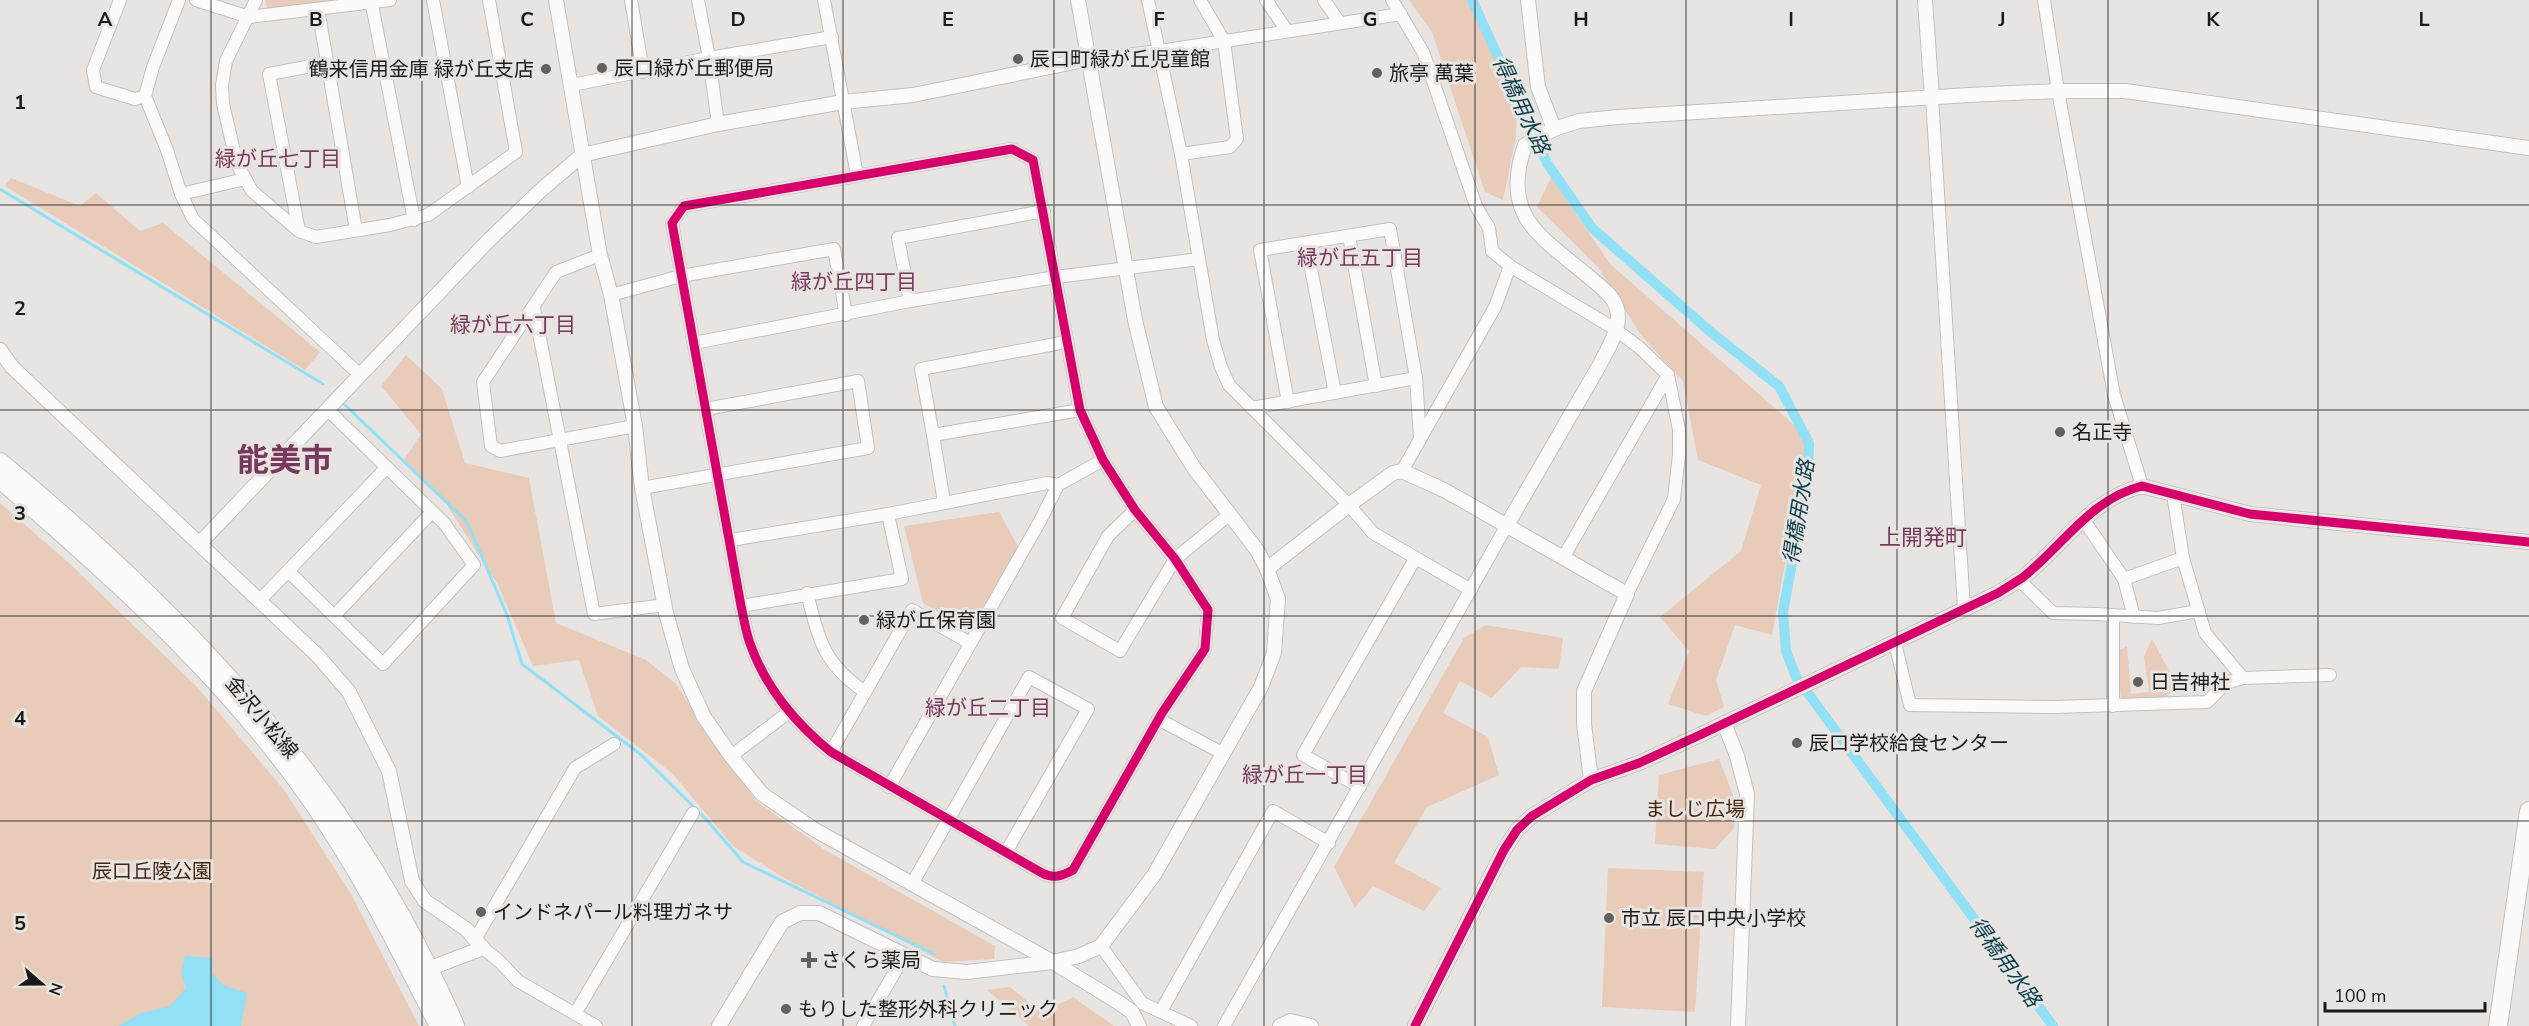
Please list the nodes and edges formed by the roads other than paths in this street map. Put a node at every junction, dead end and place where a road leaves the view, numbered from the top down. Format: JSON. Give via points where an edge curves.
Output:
{"nodes":[{"id":1,"x":120,"y":0,"type":"edge"},
{"id":2,"x":179,"y":0,"type":"edge"},
{"id":3,"x":196,"y":0,"type":"edge"},
{"id":4,"x":256,"y":0,"type":"edge"},
{"id":5,"x":390,"y":0,"type":"edge"},
{"id":6,"x":433,"y":0,"type":"edge"},
{"id":7,"x":489,"y":0,"type":"edge"},
{"id":8,"x":556,"y":0,"type":"edge"},
{"id":9,"x":631,"y":0,"type":"edge"},
{"id":10,"x":698,"y":0,"type":"edge"},
{"id":11,"x":824,"y":0,"type":"edge"},
{"id":12,"x":1078,"y":0,"type":"edge"},
{"id":13,"x":1148,"y":0,"type":"edge"},
{"id":14,"x":1200,"y":0,"type":"edge"},
{"id":15,"x":1266,"y":0,"type":"edge"},
{"id":16,"x":1324,"y":0,"type":"edge"},
{"id":17,"x":1392,"y":0,"type":"edge"},
{"id":18,"x":1528,"y":0,"type":"edge"},
{"id":19,"x":1926,"y":0,"type":"edge"},
{"id":20,"x":2044,"y":0,"type":"edge"},
{"id":21,"x":371,"y":2,"type":"edge"},
{"id":22,"x":318,"y":9,"type":"junction"},
{"id":23,"x":1401,"y":14,"type":"junction"},
{"id":24,"x":249,"y":17,"type":"junction"},
{"id":25,"x":1340,"y":23,"type":"junction"},
{"id":26,"x":1287,"y":31,"type":"junction"},
{"id":27,"x":832,"y":37,"type":"junction"},
{"id":28,"x":1224,"y":41,"type":"junction"},
{"id":29,"x":1160,"y":51,"type":"junction"},
{"id":30,"x":709,"y":58,"type":"junction"},
{"id":31,"x":1089,"y":59,"type":"junction"},
{"id":32,"x":327,"y":63,"type":"junction"},
{"id":33,"x":643,"y":72,"type":"junction"},
{"id":34,"x":572,"y":85,"type":"junction"},
{"id":35,"x":2058,"y":91,"type":"junction"},
{"id":36,"x":146,"y":96,"type":"junction"},
{"id":37,"x":1932,"y":98,"type":"junction"},
{"id":38,"x":843,"y":102,"type":"junction"},
{"id":39,"x":718,"y":124,"type":"junction"},
{"id":40,"x":1548,"y":132,"type":"junction"},
{"id":41,"x":2529,"y":148,"type":"edge"},
{"id":42,"x":1181,"y":154,"type":"junction"},
{"id":43,"x":582,"y":155,"type":"junction"},
{"id":44,"x":857,"y":175,"type":"junction"},
{"id":45,"x":245,"y":179,"type":"junction"},
{"id":46,"x":468,"y":187,"type":"junction"},
{"id":47,"x":181,"y":194,"type":"junction"},
{"id":48,"x":1044,"y":211,"type":"junction"},
{"id":49,"x":414,"y":220,"type":"junction"},
{"id":50,"x":299,"y":231,"type":"junction"},
{"id":51,"x":356,"y":231,"type":"junction"},
{"id":52,"x":1349,"y":236,"type":"junction"},
{"id":53,"x":1306,"y":243,"type":"junction"},
{"id":54,"x":600,"y":255,"type":"junction"},
{"id":55,"x":1199,"y":259,"type":"junction"},
{"id":56,"x":1510,"y":266,"type":"junction"},
{"id":57,"x":1126,"y":270,"type":"junction"},
{"id":58,"x":681,"y":276,"type":"junction"},
{"id":59,"x":1056,"y":277,"type":"junction"},
{"id":60,"x":611,"y":295,"type":"junction"},
{"id":61,"x":910,"y":301,"type":"junction"},
{"id":62,"x":534,"y":308,"type":"junction"},
{"id":63,"x":846,"y":315,"type":"junction"},
{"id":64,"x":1615,"y":329,"type":"junction"},
{"id":65,"x":1066,"y":342,"type":"junction"},
{"id":66,"x":694,"y":343,"type":"junction"},
{"id":67,"x":0,"y":350,"type":"edge"},
{"id":68,"x":359,"y":375,"type":"junction"},
{"id":69,"x":1668,"y":375,"type":"junction"},
{"id":70,"x":1416,"y":378,"type":"junction"},
{"id":71,"x":1376,"y":386,"type":"junction"},
{"id":72,"x":1335,"y":393,"type":"junction"},
{"id":73,"x":1288,"y":402,"type":"junction"},
{"id":74,"x":1252,"y":408,"type":"junction"},
{"id":75,"x":327,"y":409,"type":"junction"},
{"id":76,"x":706,"y":409,"type":"junction"},
{"id":77,"x":1080,"y":410,"type":"junction"},
{"id":78,"x":635,"y":426,"type":"junction"},
{"id":79,"x":933,"y":435,"type":"junction"},
{"id":80,"x":1420,"y":439,"type":"junction"},
{"id":81,"x":561,"y":440,"type":"junction"},
{"id":82,"x":1102,"y":460,"type":"junction"},
{"id":83,"x":0,"y":462,"type":"edge"},
{"id":84,"x":387,"y":467,"type":"junction"},
{"id":85,"x":1402,"y":471,"type":"junction"},
{"id":86,"x":718,"y":475,"type":"junction"},
{"id":87,"x":0,"y":480,"type":"edge"},
{"id":88,"x":1058,"y":485,"type":"junction"},
{"id":89,"x":2142,"y":486,"type":"junction"},
{"id":90,"x":642,"y":488,"type":"junction"},
{"id":91,"x":2173,"y":494,"type":"junction"},
{"id":92,"x":944,"y":502,"type":"junction"},
{"id":93,"x":1349,"y":505,"type":"junction"},
{"id":94,"x":1135,"y":510,"type":"junction"},
{"id":95,"x":432,"y":512,"type":"junction"},
{"id":96,"x":888,"y":514,"type":"junction"},
{"id":97,"x":1230,"y":514,"type":"junction"},
{"id":98,"x":2083,"y":519,"type":"junction"},
{"id":99,"x":1507,"y":525,"type":"junction"},
{"id":100,"x":731,"y":540,"type":"junction"},
{"id":101,"x":2529,"y":542,"type":"edge"},
{"id":102,"x":200,"y":543,"type":"junction"},
{"id":103,"x":1563,"y":558,"type":"junction"},
{"id":104,"x":2183,"y":558,"type":"junction"},
{"id":105,"x":1175,"y":559,"type":"junction"},
{"id":106,"x":1415,"y":559,"type":"junction"},
{"id":107,"x":1267,"y":569,"type":"junction"},
{"id":108,"x":288,"y":571,"type":"junction"},
{"id":109,"x":2124,"y":579,"type":"junction"},
{"id":110,"x":2019,"y":580,"type":"junction"},
{"id":111,"x":1471,"y":591,"type":"junction"},
{"id":112,"x":807,"y":593,"type":"junction"},
{"id":113,"x":1627,"y":594,"type":"junction"},
{"id":114,"x":260,"y":600,"type":"junction"},
{"id":115,"x":665,"y":605,"type":"junction"},
{"id":116,"x":741,"y":606,"type":"junction"},
{"id":117,"x":1964,"y":609,"type":"junction"},
{"id":118,"x":2199,"y":611,"type":"junction"},
{"id":119,"x":2113,"y":615,"type":"junction"},
{"id":120,"x":334,"y":616,"type":"junction"},
{"id":121,"x":2134,"y":617,"type":"junction"},
{"id":122,"x":970,"y":643,"type":"junction"},
{"id":123,"x":1895,"y":643,"type":"junction"},
{"id":124,"x":2330,"y":675,"type":"dead end"},
{"id":125,"x":2243,"y":678,"type":"junction"},
{"id":126,"x":865,"y":692,"type":"junction"},
{"id":127,"x":2113,"y":706,"type":"junction"},
{"id":128,"x":789,"y":712,"type":"junction"},
{"id":129,"x":1158,"y":719,"type":"junction"},
{"id":130,"x":1724,"y":723,"type":"junction"},
{"id":131,"x":614,"y":744,"type":"dead end"},
{"id":132,"x":831,"y":752,"type":"junction"},
{"id":133,"x":1224,"y":754,"type":"junction"},
{"id":134,"x":731,"y":756,"type":"junction"},
{"id":135,"x":1591,"y":780,"type":"junction"},
{"id":136,"x":889,"y":787,"type":"junction"},
{"id":137,"x":1360,"y":787,"type":"junction"},
{"id":138,"x":2529,"y":811,"type":"edge"},
{"id":139,"x":693,"y":813,"type":"dead end"},
{"id":140,"x":948,"y":819,"type":"junction"},
{"id":141,"x":1329,"y":843,"type":"junction"},
{"id":142,"x":1006,"y":852,"type":"junction"},
{"id":143,"x":912,"y":884,"type":"junction"},
{"id":144,"x":479,"y":943,"type":"junction"},
{"id":145,"x":1101,"y":946,"type":"junction"},
{"id":146,"x":905,"y":955,"type":"junction"},
{"id":147,"x":1053,"y":962,"type":"junction"},
{"id":148,"x":421,"y":972,"type":"junction"},
{"id":149,"x":1161,"y":1011,"type":"junction"},
{"id":150,"x":575,"y":1014,"type":"junction"},
{"id":151,"x":439,"y":1026,"type":"edge"},
{"id":152,"x":455,"y":1026,"type":"edge"},
{"id":153,"x":596,"y":1026,"type":"edge"},
{"id":154,"x":719,"y":1026,"type":"edge"},
{"id":155,"x":863,"y":1026,"type":"edge"},
{"id":156,"x":1139,"y":1026,"type":"edge"},
{"id":157,"x":1191,"y":1026,"type":"edge"},
{"id":158,"x":1224,"y":1026,"type":"edge"},
{"id":159,"x":1280,"y":1026,"type":"edge"},
{"id":160,"x":1311,"y":1026,"type":"edge"},
{"id":161,"x":1415,"y":1026,"type":"edge"},
{"id":162,"x":1738,"y":1026,"type":"edge"},
{"id":163,"x":2498,"y":1026,"type":"edge"}],
"edges":[{"from":1,"to":36,"type":"street","via":[[93,70],[96,87],[135,99]]},
{"from":2,"to":36,"type":"street"},
{"from":3,"to":24,"type":"street"},
{"from":4,"to":24,"type":"street"},
{"from":5,"to":21,"type":"street"},
{"from":6,"to":46,"type":"street"},
{"from":7,"to":46,"type":"street","via":[[516,152]]},
{"from":8,"to":34,"type":"street"},
{"from":9,"to":33,"type":"street"},
{"from":10,"to":30,"type":"street"},
{"from":11,"to":27,"type":"street"},
{"from":12,"to":31,"type":"street"},
{"from":13,"to":29,"type":"street"},
{"from":14,"to":28,"type":"street"},
{"from":15,"to":26,"type":"street"},
{"from":16,"to":25,"type":"street"},
{"from":17,"to":23,"type":"street"},
{"from":18,"to":40,"type":"street","via":[[1538,87]]},
{"from":19,"to":37,"type":"street"},
{"from":20,"to":35,"type":"street"},
{"from":21,"to":22,"type":"street"},
{"from":21,"to":49,"type":"street"},
{"from":22,"to":24,"type":"street"},
{"from":22,"to":32,"type":"street"},
{"from":23,"to":25,"type":"street"},
{"from":23,"to":56,"type":"street","via":[[1423,52],[1476,206],[1489,228],[1492,251]]},
{"from":24,"to":45,"type":"street","via":[[226,61],[222,85],[222,104],[237,164]]},
{"from":25,"to":26,"type":"street"},
{"from":26,"to":28,"type":"street"},
{"from":27,"to":30,"type":"street"},
{"from":27,"to":38,"type":"street"},
{"from":28,"to":29,"type":"street"},
{"from":28,"to":42,"type":"street","via":[[1237,139],[1230,147]]},
{"from":29,"to":31,"type":"street"},
{"from":29,"to":42,"type":"street"},
{"from":30,"to":33,"type":"street"},
{"from":30,"to":39,"type":"street"},
{"from":31,"to":38,"type":"street","via":[[913,95]]},
{"from":31,"to":57,"type":"street"},
{"from":32,"to":50,"type":"street","via":[[269,74]]},
{"from":32,"to":51,"type":"street"},
{"from":33,"to":34,"type":"street"},
{"from":34,"to":43,"type":"street"},
{"from":35,"to":37,"type":"street"},
{"from":35,"to":41,"type":"street","via":[[2125,91]]},
{"from":35,"to":89,"type":"street","via":[[2114,395]]},
{"from":36,"to":47,"type":"street"},
{"from":37,"to":40,"type":"street","via":[[1598,118]]},
{"from":37,"to":117,"type":"street"},
{"from":38,"to":39,"type":"street"},
{"from":38,"to":44,"type":"street"},
{"from":39,"to":43,"type":"street"},
{"from":40,"to":64,"type":"street","via":[[1525,145],[1519,163],[1517,184],[1524,216],[1532,229],[1600,286],[1616,306]]},
{"from":42,"to":55,"type":"street"},
{"from":43,"to":54,"type":"street"},
{"from":43,"to":68,"type":"street","via":[[487,242]]},
{"from":44,"to":48,"type":"street","via":[[1012,149],[1033,160]]},
{"from":44,"to":58,"type":"street","via":[[684,206],[672,223]]},
{"from":45,"to":47,"type":"street"},
{"from":45,"to":50,"type":"street","via":[[252,191]]},
{"from":46,"to":49,"type":"street","via":[[428,215]]},
{"from":47,"to":68,"type":"street","via":[[193,219]]},
{"from":48,"to":59,"type":"street"},
{"from":48,"to":61,"type":"street","via":[[898,238]]},
{"from":49,"to":51,"type":"street"},
{"from":50,"to":51,"type":"street","via":[[316,237]]},
{"from":52,"to":53,"type":"street"},
{"from":52,"to":70,"type":"street","via":[[1390,229]]},
{"from":52,"to":71,"type":"street"},
{"from":53,"to":72,"type":"street"},
{"from":53,"to":73,"type":"street","via":[[1260,250]]},
{"from":54,"to":60,"type":"street"},
{"from":54,"to":62,"type":"street","via":[[556,272]]},
{"from":55,"to":57,"type":"street"},
{"from":55,"to":74,"type":"street","via":[[1221,367],[1229,385]]},
{"from":56,"to":64,"type":"street"},
{"from":56,"to":80,"type":"street","via":[[1495,307]]},
{"from":57,"to":59,"type":"street"},
{"from":57,"to":97,"type":"street","via":[[1156,406],[1194,468]]},
{"from":58,"to":60,"type":"street"},
{"from":58,"to":63,"type":"street","via":[[834,249]]},
{"from":58,"to":66,"type":"street"},
{"from":59,"to":61,"type":"street"},
{"from":59,"to":65,"type":"street"},
{"from":60,"to":78,"type":"street"},
{"from":61,"to":63,"type":"street"},
{"from":62,"to":81,"type":"street"},
{"from":62,"to":81,"type":"street","via":[[483,382],[492,446],[500,450]]},
{"from":63,"to":66,"type":"street"},
{"from":64,"to":69,"type":"street"},
{"from":64,"to":99,"type":"street","via":[[1599,366]]},
{"from":65,"to":77,"type":"street"},
{"from":65,"to":79,"type":"street","via":[[921,369]]},
{"from":66,"to":76,"type":"street"},
{"from":67,"to":102,"type":"street","via":[[12,367]]},
{"from":68,"to":75,"type":"street"},
{"from":69,"to":103,"type":"street"},
{"from":69,"to":113,"type":"street","via":[[1679,430],[1674,499]]},
{"from":70,"to":71,"type":"street"},
{"from":70,"to":80,"type":"street"},
{"from":71,"to":72,"type":"street"},
{"from":72,"to":73,"type":"street"},
{"from":73,"to":74,"type":"street"},
{"from":74,"to":93,"type":"street"},
{"from":75,"to":84,"type":"street"},
{"from":75,"to":102,"type":"street"},
{"from":76,"to":86,"type":"street"},
{"from":76,"to":86,"type":"street","via":[[858,381],[868,448]]},
{"from":77,"to":79,"type":"street"},
{"from":77,"to":82,"type":"street"},
{"from":78,"to":81,"type":"street"},
{"from":78,"to":90,"type":"street"},
{"from":79,"to":92,"type":"street"},
{"from":80,"to":85,"type":"street"},
{"from":81,"to":115,"type":"street","via":[[594,614]]},
{"from":82,"to":88,"type":"street"},
{"from":82,"to":94,"type":"street"},
{"from":83,"to":148,"type":"main road","name":"金沢小松線","via":[[145,591],[239,688],[321,791],[364,854],[402,918]]},
{"from":84,"to":95,"type":"street"},
{"from":84,"to":108,"type":"street"},
{"from":85,"to":93,"type":"street","via":[[1393,473]]},
{"from":85,"to":99,"type":"street"},
{"from":86,"to":90,"type":"street"},
{"from":86,"to":100,"type":"street"},
{"from":87,"to":148,"type":"main road","name":"金沢小松線","via":[[185,649],[272,748],[322,815],[398,943]]},
{"from":88,"to":92,"type":"street","via":[[1047,483]]},
{"from":88,"to":122,"type":"street"},
{"from":89,"to":91,"type":"street"},
{"from":89,"to":98,"type":"street","via":[[2117,495]]},
{"from":90,"to":115,"type":"street"},
{"from":91,"to":101,"type":"street","via":[[2250,514]]},
{"from":91,"to":104,"type":"street"},
{"from":92,"to":96,"type":"street"},
{"from":93,"to":106,"type":"street","via":[[1372,533]]},
{"from":93,"to":107,"type":"street"},
{"from":94,"to":105,"type":"street"},
{"from":94,"to":105,"type":"street","via":[[1108,536],[1062,618],[1120,651]]},
{"from":95,"to":120,"type":"street"},
{"from":95,"to":120,"type":"street","via":[[474,565],[383,664]]},
{"from":96,"to":100,"type":"street"},
{"from":96,"to":112,"type":"street","via":[[902,579]]},
{"from":97,"to":105,"type":"street"},
{"from":97,"to":107,"type":"street"},
{"from":98,"to":109,"type":"street"},
{"from":98,"to":110,"type":"street"},
{"from":99,"to":103,"type":"street"},
{"from":99,"to":111,"type":"street"},
{"from":100,"to":116,"type":"street"},
{"from":102,"to":114,"type":"street"},
{"from":103,"to":113,"type":"street"},
{"from":104,"to":109,"type":"street"},
{"from":104,"to":118,"type":"street"},
{"from":105,"to":129,"type":"street","via":[[1208,610],[1208,631],[1205,649]]},
{"from":106,"to":111,"type":"street"},
{"from":106,"to":137,"type":"street","via":[[1303,754]]},
{"from":107,"to":133,"type":"street","via":[[1278,599],[1274,653],[1261,687]]},
{"from":108,"to":114,"type":"street"},
{"from":108,"to":120,"type":"street"},
{"from":109,"to":121,"type":"street"},
{"from":110,"to":117,"type":"street"},
{"from":110,"to":119,"type":"street","via":[[2053,613]]},
{"from":111,"to":137,"type":"street"},
{"from":112,"to":116,"type":"street"},
{"from":112,"to":126,"type":"street","via":[[819,641],[843,677]]},
{"from":113,"to":135,"type":"street","via":[[1584,692]]},
{"from":114,"to":144,"type":"street","via":[[349,692],[389,771],[412,881],[425,901]]},
{"from":115,"to":134,"type":"street","via":[[682,669],[704,717]]},
{"from":116,"to":128,"type":"street","via":[[751,646]]},
{"from":117,"to":123,"type":"street"},
{"from":118,"to":121,"type":"street","via":[[2158,618]]},
{"from":118,"to":125,"type":"street","via":[[2205,633]]},
{"from":119,"to":121,"type":"street"},
{"from":119,"to":127,"type":"street"},
{"from":122,"to":126,"type":"street","via":[[912,610]]},
{"from":122,"to":136,"type":"street"},
{"from":123,"to":127,"type":"street","via":[[1910,705]]},
{"from":123,"to":130,"type":"street"},
{"from":124,"to":125,"type":"street"},
{"from":125,"to":127,"type":"street","via":[[2226,683],[2207,702]]},
{"from":126,"to":132,"type":"street"},
{"from":128,"to":132,"type":"street"},
{"from":128,"to":134,"type":"street"},
{"from":129,"to":133,"type":"street"},
{"from":129,"to":142,"type":"street","via":[[1073,870],[1048,876]]},
{"from":130,"to":135,"type":"street","via":[[1640,763]]},
{"from":130,"to":162,"type":"street","via":[[1748,794]]},
{"from":131,"to":144,"type":"street","via":[[575,768]]},
{"from":132,"to":136,"type":"street"},
{"from":133,"to":145,"type":"street","via":[[1154,875]]},
{"from":134,"to":143,"type":"street","via":[[762,794],[815,830]]},
{"from":135,"to":161,"type":"street","via":[[1532,816],[1517,830]]},
{"from":136,"to":140,"type":"street"},
{"from":137,"to":141,"type":"street"},
{"from":138,"to":163,"type":"main road"},
{"from":139,"to":150,"type":"street"},
{"from":140,"to":142,"type":"street"},
{"from":140,"to":142,"type":"street","via":[[1029,677],[1088,709]]},
{"from":140,"to":143,"type":"street"},
{"from":141,"to":149,"type":"street","via":[[1273,811]]},
{"from":141,"to":158,"type":"street"},
{"from":143,"to":147,"type":"street"},
{"from":144,"to":148,"type":"street"},
{"from":144,"to":150,"type":"street","via":[[518,981]]},
{"from":145,"to":147,"type":"street"},
{"from":145,"to":149,"type":"street","via":[[1142,1003]]},
{"from":146,"to":147,"type":"street","via":[[933,969],[967,972]]},
{"from":146,"to":154,"type":"street","via":[[819,914],[800,912],[782,922]]},
{"from":146,"to":155,"type":"street"},
{"from":147,"to":156,"type":"street","via":[[1132,1012]]},
{"from":148,"to":151,"type":"main road","name":"金沢小松線"},
{"from":148,"to":152,"type":"main road","name":"金沢小松線"},
{"from":149,"to":157,"type":"street"},
{"from":150,"to":153,"type":"street"},
{"from":159,"to":160,"type":"street","via":[[1290,1021]]}]}
